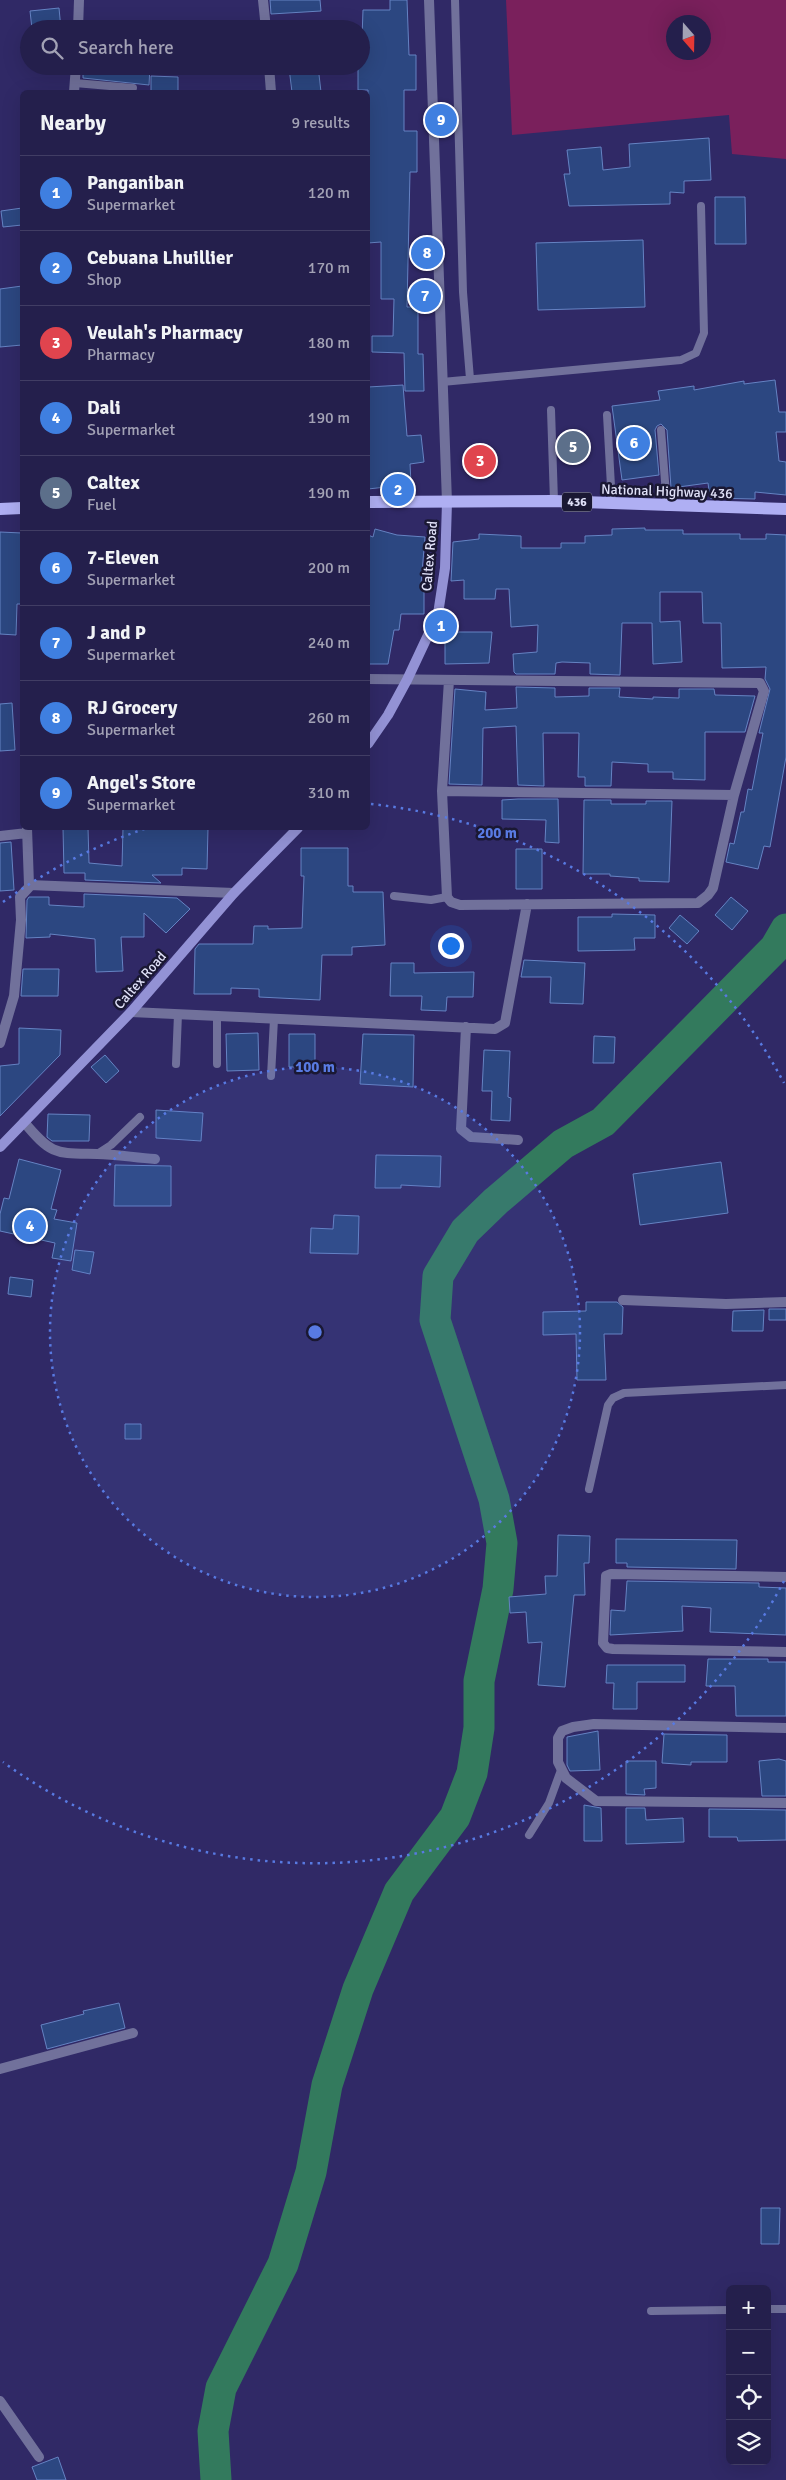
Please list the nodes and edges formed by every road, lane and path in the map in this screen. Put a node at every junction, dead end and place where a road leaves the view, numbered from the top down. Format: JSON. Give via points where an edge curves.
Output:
{"nodes":[{"id":1,"x":79,"y":0,"type":"edge"},
{"id":2,"x":263,"y":0,"type":"edge"},
{"id":3,"x":429,"y":0,"type":"edge"},
{"id":4,"x":455,"y":0,"type":"edge"},
{"id":5,"x":78,"y":20,"type":"edge"},
{"id":6,"x":265,"y":20,"type":"edge"},
{"id":7,"x":75,"y":75,"type":"edge"},
{"id":8,"x":270,"y":75,"type":"edge"},
{"id":9,"x":74,"y":88,"type":"edge"},
{"id":10,"x":133,"y":88,"type":"dead end"},
{"id":11,"x":272,"y":90,"type":"edge"},
{"id":12,"x":701,"y":206,"type":"dead end"},
{"id":13,"x":470,"y":380,"type":"junction"},
{"id":14,"x":442,"y":382,"type":"junction"},
{"id":15,"x":551,"y":410,"type":"dead end"},
{"id":16,"x":607,"y":415,"type":"dead end"},
{"id":17,"x":661,"y":430,"type":"dead end"},
{"id":18,"x":554,"y":501,"type":"junction"},
{"id":19,"x":370,"y":502,"type":"edge"},
{"id":20,"x":447,"y":502,"type":"junction"},
{"id":21,"x":612,"y":504,"type":"junction"},
{"id":22,"x":668,"y":506,"type":"junction"},
{"id":23,"x":20,"y":508,"type":"edge"},
{"id":24,"x":0,"y":509,"type":"edge"},
{"id":25,"x":786,"y":509,"type":"edge"},
{"id":26,"x":370,"y":679,"type":"edge"},
{"id":27,"x":407,"y":680,"type":"junction"},
{"id":28,"x":449,"y":680,"type":"junction"},
{"id":29,"x":370,"y":741,"type":"edge"},
{"id":30,"x":442,"y":791,"type":"junction"},
{"id":31,"x":734,"y":795,"type":"junction"},
{"id":32,"x":27,"y":830,"type":"edge"},
{"id":33,"x":296,"y":830,"type":"edge"},
{"id":34,"x":0,"y":836,"type":"edge"},
{"id":35,"x":31,"y":886,"type":"junction"},
{"id":36,"x":234,"y":893,"type":"junction"},
{"id":37,"x":394,"y":896,"type":"dead end"},
{"id":38,"x":447,"y":897,"type":"junction"},
{"id":39,"x":527,"y":904,"type":"junction"},
{"id":40,"x":131,"y":1012,"type":"junction"},
{"id":41,"x":178,"y":1014,"type":"junction"},
{"id":42,"x":218,"y":1016,"type":"junction"},
{"id":43,"x":274,"y":1019,"type":"junction"},
{"id":44,"x":466,"y":1027,"type":"junction"},
{"id":45,"x":0,"y":1044,"type":"edge"},
{"id":46,"x":176,"y":1064,"type":"dead end"},
{"id":47,"x":217,"y":1064,"type":"dead end"},
{"id":48,"x":271,"y":1076,"type":"dead end"},
{"id":49,"x":140,"y":1117,"type":"dead end"},
{"id":50,"x":24,"y":1122,"type":"junction"},
{"id":51,"x":518,"y":1140,"type":"dead end"},
{"id":52,"x":0,"y":1147,"type":"edge"},
{"id":53,"x":98,"y":1154,"type":"junction"},
{"id":54,"x":155,"y":1159,"type":"dead end"},
{"id":55,"x":623,"y":1300,"type":"dead end"},
{"id":56,"x":786,"y":1302,"type":"edge"},
{"id":57,"x":786,"y":1385,"type":"edge"},
{"id":58,"x":589,"y":1489,"type":"dead end"},
{"id":59,"x":786,"y":1577,"type":"edge"},
{"id":60,"x":786,"y":1652,"type":"edge"},
{"id":61,"x":786,"y":1728,"type":"edge"},
{"id":62,"x":561,"y":1770,"type":"junction"},
{"id":63,"x":786,"y":1803,"type":"edge"},
{"id":64,"x":529,"y":1835,"type":"dead end"},
{"id":65,"x":133,"y":2033,"type":"dead end"},
{"id":66,"x":0,"y":2069,"type":"edge"},
{"id":67,"x":771,"y":2309,"type":"edge"},
{"id":68,"x":786,"y":2309,"type":"edge"},
{"id":69,"x":726,"y":2310,"type":"edge"},
{"id":70,"x":652,"y":2311,"type":"dead end"},
{"id":71,"x":0,"y":2401,"type":"edge"},
{"id":72,"x":38,"y":2457,"type":"dead end"}],
"edges":[{"from":1,"to":5,"type":"street"},
{"from":2,"to":6,"type":"street"},
{"from":3,"to":14,"type":"street"},
{"from":4,"to":13,"type":"lane","via":[[463,292]]},
{"from":7,"to":9,"type":"street"},
{"from":8,"to":11,"type":"street"},
{"from":9,"to":10,"type":"lane"},
{"from":12,"to":13,"type":"lane","via":[[704,333],[696,352],[681,360]]},
{"from":13,"to":14,"type":"lane"},
{"from":14,"to":20,"type":"street"},
{"from":15,"to":18,"type":"lane"},
{"from":16,"to":21,"type":"lane"},
{"from":17,"to":22,"type":"lane"},
{"from":18,"to":20,"type":"main road","name":"National Highway 436","number":"436"},
{"from":18,"to":21,"type":"main road","name":"National Highway 436","number":"436"},
{"from":19,"to":20,"type":"main road","name":"National Highway 436","number":"436"},
{"from":20,"to":27,"type":"street","name":"Caltex Road","via":[[438,614]]},
{"from":21,"to":22,"type":"main road","name":"National Highway 436","number":"436"},
{"from":22,"to":25,"type":"main road","name":"National Highway 436","number":"436"},
{"from":23,"to":24,"type":"main road"},
{"from":26,"to":27,"type":"street"},
{"from":27,"to":28,"type":"street"},
{"from":27,"to":29,"type":"street","name":"Caltex Road"},
{"from":28,"to":30,"type":"street"},
{"from":28,"to":31,"type":"street","via":[[760,683],[764,691]]},
{"from":30,"to":31,"type":"street"},
{"from":30,"to":38,"type":"street"},
{"from":31,"to":39,"type":"street","via":[[713,888],[698,903]]},
{"from":32,"to":34,"type":"street"},
{"from":32,"to":35,"type":"street"},
{"from":33,"to":36,"type":"street","name":"Caltex Road"},
{"from":35,"to":36,"type":"street"},
{"from":35,"to":45,"type":"street","via":[[20,897],[14,996]]},
{"from":36,"to":40,"type":"street","name":"Caltex Road"},
{"from":37,"to":38,"type":"lane","via":[[431,900]]},
{"from":38,"to":39,"type":"street","via":[[460,905]]},
{"from":39,"to":44,"type":"street","via":[[505,1023],[495,1029]]},
{"from":40,"to":41,"type":"street"},
{"from":40,"to":50,"type":"street","name":"Caltex Road"},
{"from":41,"to":42,"type":"street"},
{"from":41,"to":46,"type":"lane"},
{"from":42,"to":43,"type":"street"},
{"from":42,"to":47,"type":"lane"},
{"from":43,"to":44,"type":"street"},
{"from":43,"to":48,"type":"lane"},
{"from":44,"to":51,"type":"street","via":[[461,1130],[471,1137]]},
{"from":49,"to":53,"type":"lane"},
{"from":50,"to":52,"type":"street","name":"Caltex Road"},
{"from":50,"to":53,"type":"street","via":[[39,1141],[54,1151],[71,1155]]},
{"from":53,"to":54,"type":"street"},
{"from":55,"to":56,"type":"street","via":[[726,1304]]},
{"from":57,"to":58,"type":"lane","via":[[624,1393],[613,1398],[608,1405]]},
{"from":59,"to":60,"type":"street","via":[[611,1574],[606,1576],[603,1643],[613,1649]]},
{"from":61,"to":62,"type":"street","via":[[594,1724],[573,1727],[558,1738]]},
{"from":62,"to":63,"type":"street","via":[[566,1778],[596,1801]]},
{"from":62,"to":64,"type":"lane","via":[[549,1802]]},
{"from":65,"to":66,"type":"street"},
{"from":67,"to":68,"type":"lane"},
{"from":69,"to":70,"type":"lane"},
{"from":71,"to":72,"type":"street"}]}
